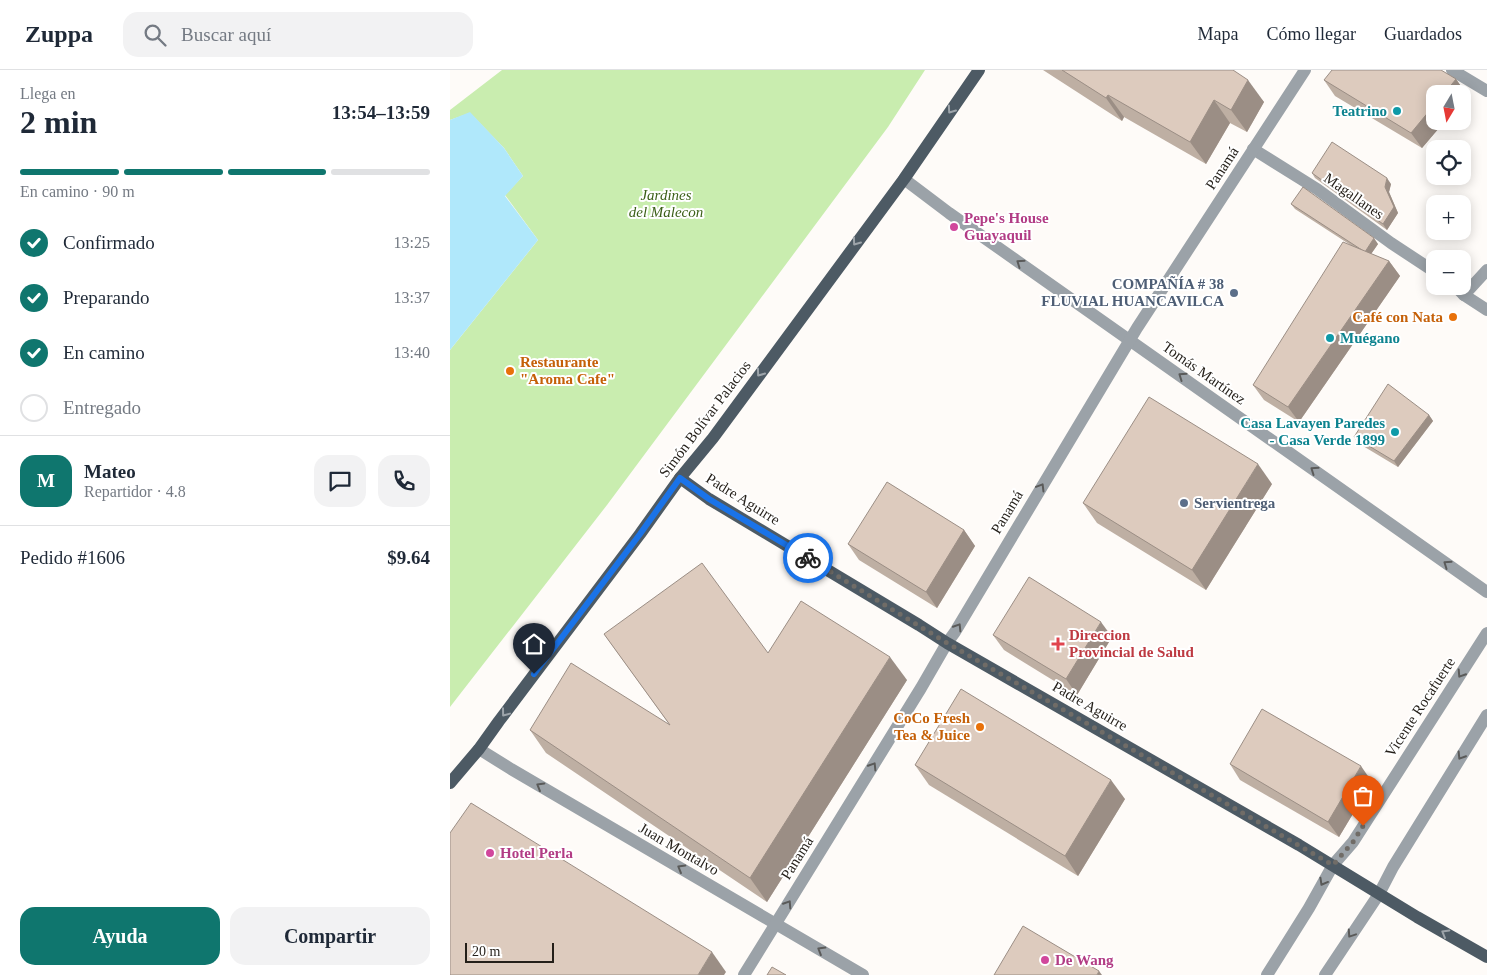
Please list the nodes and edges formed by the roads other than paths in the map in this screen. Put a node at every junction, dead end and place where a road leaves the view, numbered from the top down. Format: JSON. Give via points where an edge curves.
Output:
{"nodes":[{"id":1,"x":978,"y":70,"type":"edge"},
{"id":2,"x":1305,"y":70,"type":"edge"},
{"id":3,"x":1452,"y":70,"type":"edge"},
{"id":4,"x":1487,"y":91,"type":"edge"},
{"id":5,"x":1254,"y":149,"type":"junction"},
{"id":6,"x":904,"y":179,"type":"junction"},
{"id":7,"x":1426,"y":266,"type":"edge"},
{"id":8,"x":1487,"y":270,"type":"edge"},
{"id":9,"x":1471,"y":281,"type":"edge"},
{"id":10,"x":1466,"y":295,"type":"edge"},
{"id":11,"x":1487,"y":310,"type":"edge"},
{"id":12,"x":1129,"y":340,"type":"junction"},
{"id":13,"x":680,"y":478,"type":"junction"},
{"id":14,"x":1487,"y":592,"type":"edge"},
{"id":15,"x":1487,"y":633,"type":"edge"},
{"id":16,"x":947,"y":643,"type":"junction"},
{"id":17,"x":1487,"y":715,"type":"edge"},
{"id":18,"x":479,"y":749,"type":"junction"},
{"id":19,"x":450,"y":782,"type":"edge"},
{"id":20,"x":1333,"y":865,"type":"junction"},
{"id":21,"x":1379,"y":894,"type":"junction"},
{"id":22,"x":776,"y":923,"type":"junction"},
{"id":23,"x":1487,"y":957,"type":"edge"},
{"id":24,"x":744,"y":975,"type":"edge"},
{"id":25,"x":863,"y":975,"type":"edge"},
{"id":26,"x":1267,"y":975,"type":"edge"},
{"id":27,"x":1325,"y":975,"type":"edge"}],
"edges":[{"from":1,"to":6,"type":"main road","name":"Simón Bolívar Palacios","one_way":true},
{"from":2,"to":5,"type":"street","name":"Panamá"},
{"from":3,"to":4,"type":"street"},
{"from":5,"to":7,"type":"street","name":"Magallanes"},
{"from":5,"to":12,"type":"street","name":"Panamá"},
{"from":12,"to":6,"type":"street","name":"Tomás Martínez","one_way":true},
{"from":6,"to":13,"type":"main road","name":"Simón Bolívar Palacios","one_way":true},
{"from":8,"to":9,"type":"street"},
{"from":10,"to":11,"type":"street"},
{"from":14,"to":12,"type":"street","name":"Tomás Martínez","one_way":true},
{"from":16,"to":12,"type":"street","name":"Panamá","one_way":true},
{"from":13,"to":16,"type":"main road","name":"Padre Aguirre","via":[[709,499]]},
{"from":13,"to":18,"type":"main road","name":"Simón Bolívar Palacios","one_way":true},
{"from":15,"to":20,"type":"street","name":"Vicente Rocafuerte","one_way":true,"via":[[1353,842]]},
{"from":16,"to":20,"type":"main road","name":"Padre Aguirre"},
{"from":22,"to":16,"type":"street","name":"Panamá","one_way":true},
{"from":17,"to":21,"type":"street","one_way":true},
{"from":18,"to":19,"type":"main road","name":"Simón Bolívar Palacios"},
{"from":22,"to":18,"type":"street","name":"Juan Montalvo","one_way":true},
{"from":20,"to":21,"type":"main road","name":"Padre Aguirre"},
{"from":20,"to":26,"type":"street","name":"Vicente Rocafuerte","one_way":true},
{"from":23,"to":21,"type":"main road","name":"Padre Aguirre","one_way":true},
{"from":21,"to":27,"type":"street","one_way":true},
{"from":22,"to":24,"type":"street","name":"Panamá"},
{"from":25,"to":22,"type":"street","name":"Juan Montalvo","one_way":true}]}
